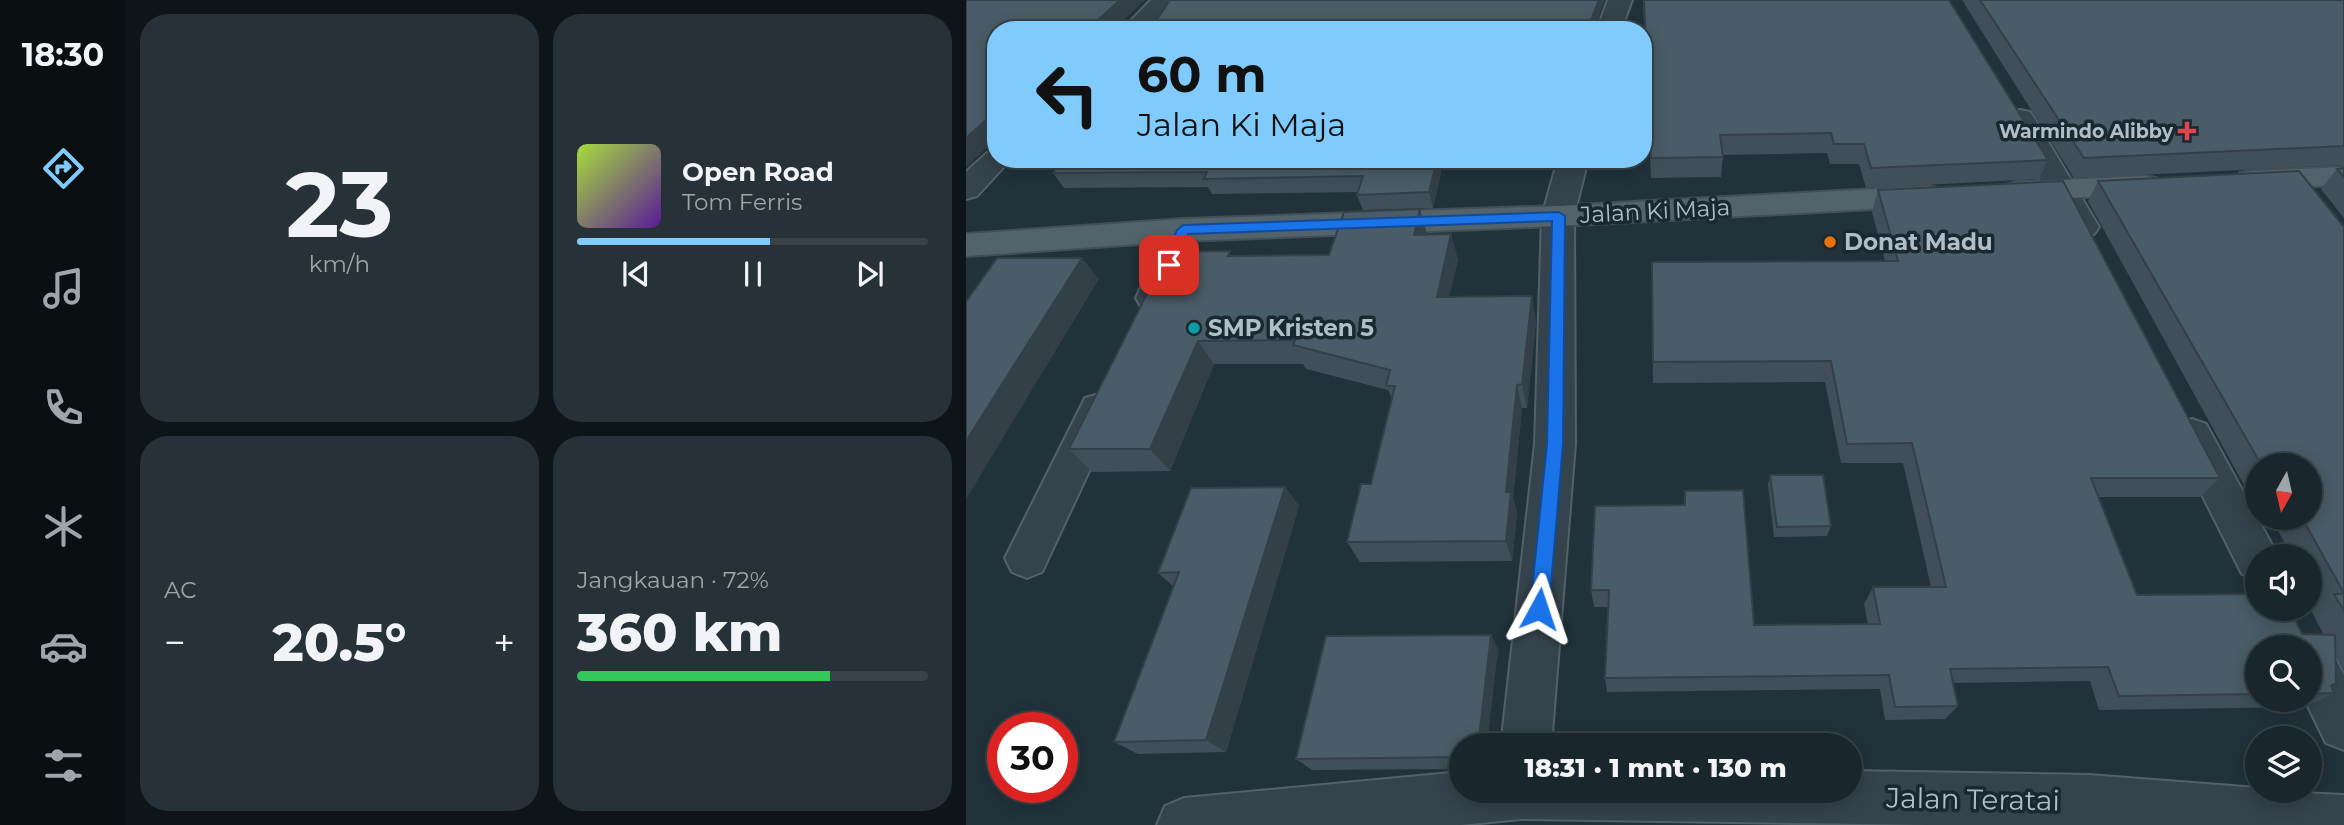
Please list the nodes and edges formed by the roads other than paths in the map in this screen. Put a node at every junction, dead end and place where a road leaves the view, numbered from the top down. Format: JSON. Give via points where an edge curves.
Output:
{"nodes":[{"id":1,"x":1165,"y":0,"type":"edge"},
{"id":2,"x":1620,"y":0,"type":"edge"},
{"id":3,"x":1143,"y":21,"type":"edge"},
{"id":4,"x":1612,"y":21,"type":"edge"},
{"id":5,"x":2005,"y":95,"type":"edge"},
{"id":6,"x":988,"y":168,"type":"edge"},
{"id":7,"x":1571,"y":168,"type":"edge"},
{"id":8,"x":2344,"y":176,"type":"edge"},
{"id":9,"x":2292,"y":178,"type":"junction"},
{"id":10,"x":2225,"y":182,"type":"edge"},
{"id":11,"x":2171,"y":184,"type":"edge"},
{"id":12,"x":966,"y":189,"type":"edge"},
{"id":13,"x":2063,"y":189,"type":"junction"},
{"id":14,"x":1995,"y":193,"type":"edge"},
{"id":15,"x":1954,"y":195,"type":"edge"},
{"id":16,"x":2318,"y":210,"type":"edge"},
{"id":17,"x":1559,"y":216,"type":"junction"},
{"id":18,"x":1183,"y":230,"type":"junction"},
{"id":19,"x":966,"y":245,"type":"edge"},
{"id":20,"x":2095,"y":251,"type":"edge"},
{"id":21,"x":1139,"y":326,"type":"edge"},
{"id":22,"x":1116,"y":375,"type":"edge"},
{"id":23,"x":2173,"y":399,"type":"edge"},
{"id":24,"x":2250,"y":544,"type":"edge"},
{"id":25,"x":1027,"y":558,"type":"dead end"},
{"id":26,"x":2322,"y":683,"type":"edge"},
{"id":27,"x":2344,"y":725,"type":"edge"},
{"id":28,"x":1527,"y":733,"type":"edge"},
{"id":29,"x":1449,"y":797,"type":"edge"},
{"id":30,"x":1855,"y":803,"type":"edge"},
{"id":31,"x":2093,"y":813,"type":"edge"},
{"id":32,"x":2344,"y":822,"type":"edge"},
{"id":33,"x":1184,"y":825,"type":"edge"}],
"edges":[{"from":1,"to":3,"type":"street"},
{"from":2,"to":4,"type":"street"},
{"from":5,"to":13,"type":"street"},
{"from":6,"to":12,"type":"street"},
{"from":7,"to":17,"type":"street"},
{"from":8,"to":9,"type":"main road"},
{"from":9,"to":10,"type":"main road"},
{"from":9,"to":16,"type":"street"},
{"from":11,"to":13,"type":"main road"},
{"from":13,"to":14,"type":"main road"},
{"from":13,"to":20,"type":"street"},
{"from":15,"to":17,"type":"main road","name":"Jalan Ki Maja"},
{"from":17,"to":18,"type":"main road","name":"Jalan Ki Maja"},
{"from":17,"to":28,"type":"street","via":[[1555,444]]},
{"from":18,"to":19,"type":"main road","name":"Jalan Ki Maja"},
{"from":18,"to":21,"type":"street"},
{"from":22,"to":25,"type":"street"},
{"from":23,"to":24,"type":"street"},
{"from":26,"to":27,"type":"street"},
{"from":29,"to":33,"type":"street","name":"Jalan Teratai"},
{"from":30,"to":31,"type":"street","name":"Jalan Teratai"},
{"from":31,"to":32,"type":"street","name":"Jalan Teratai"}]}
